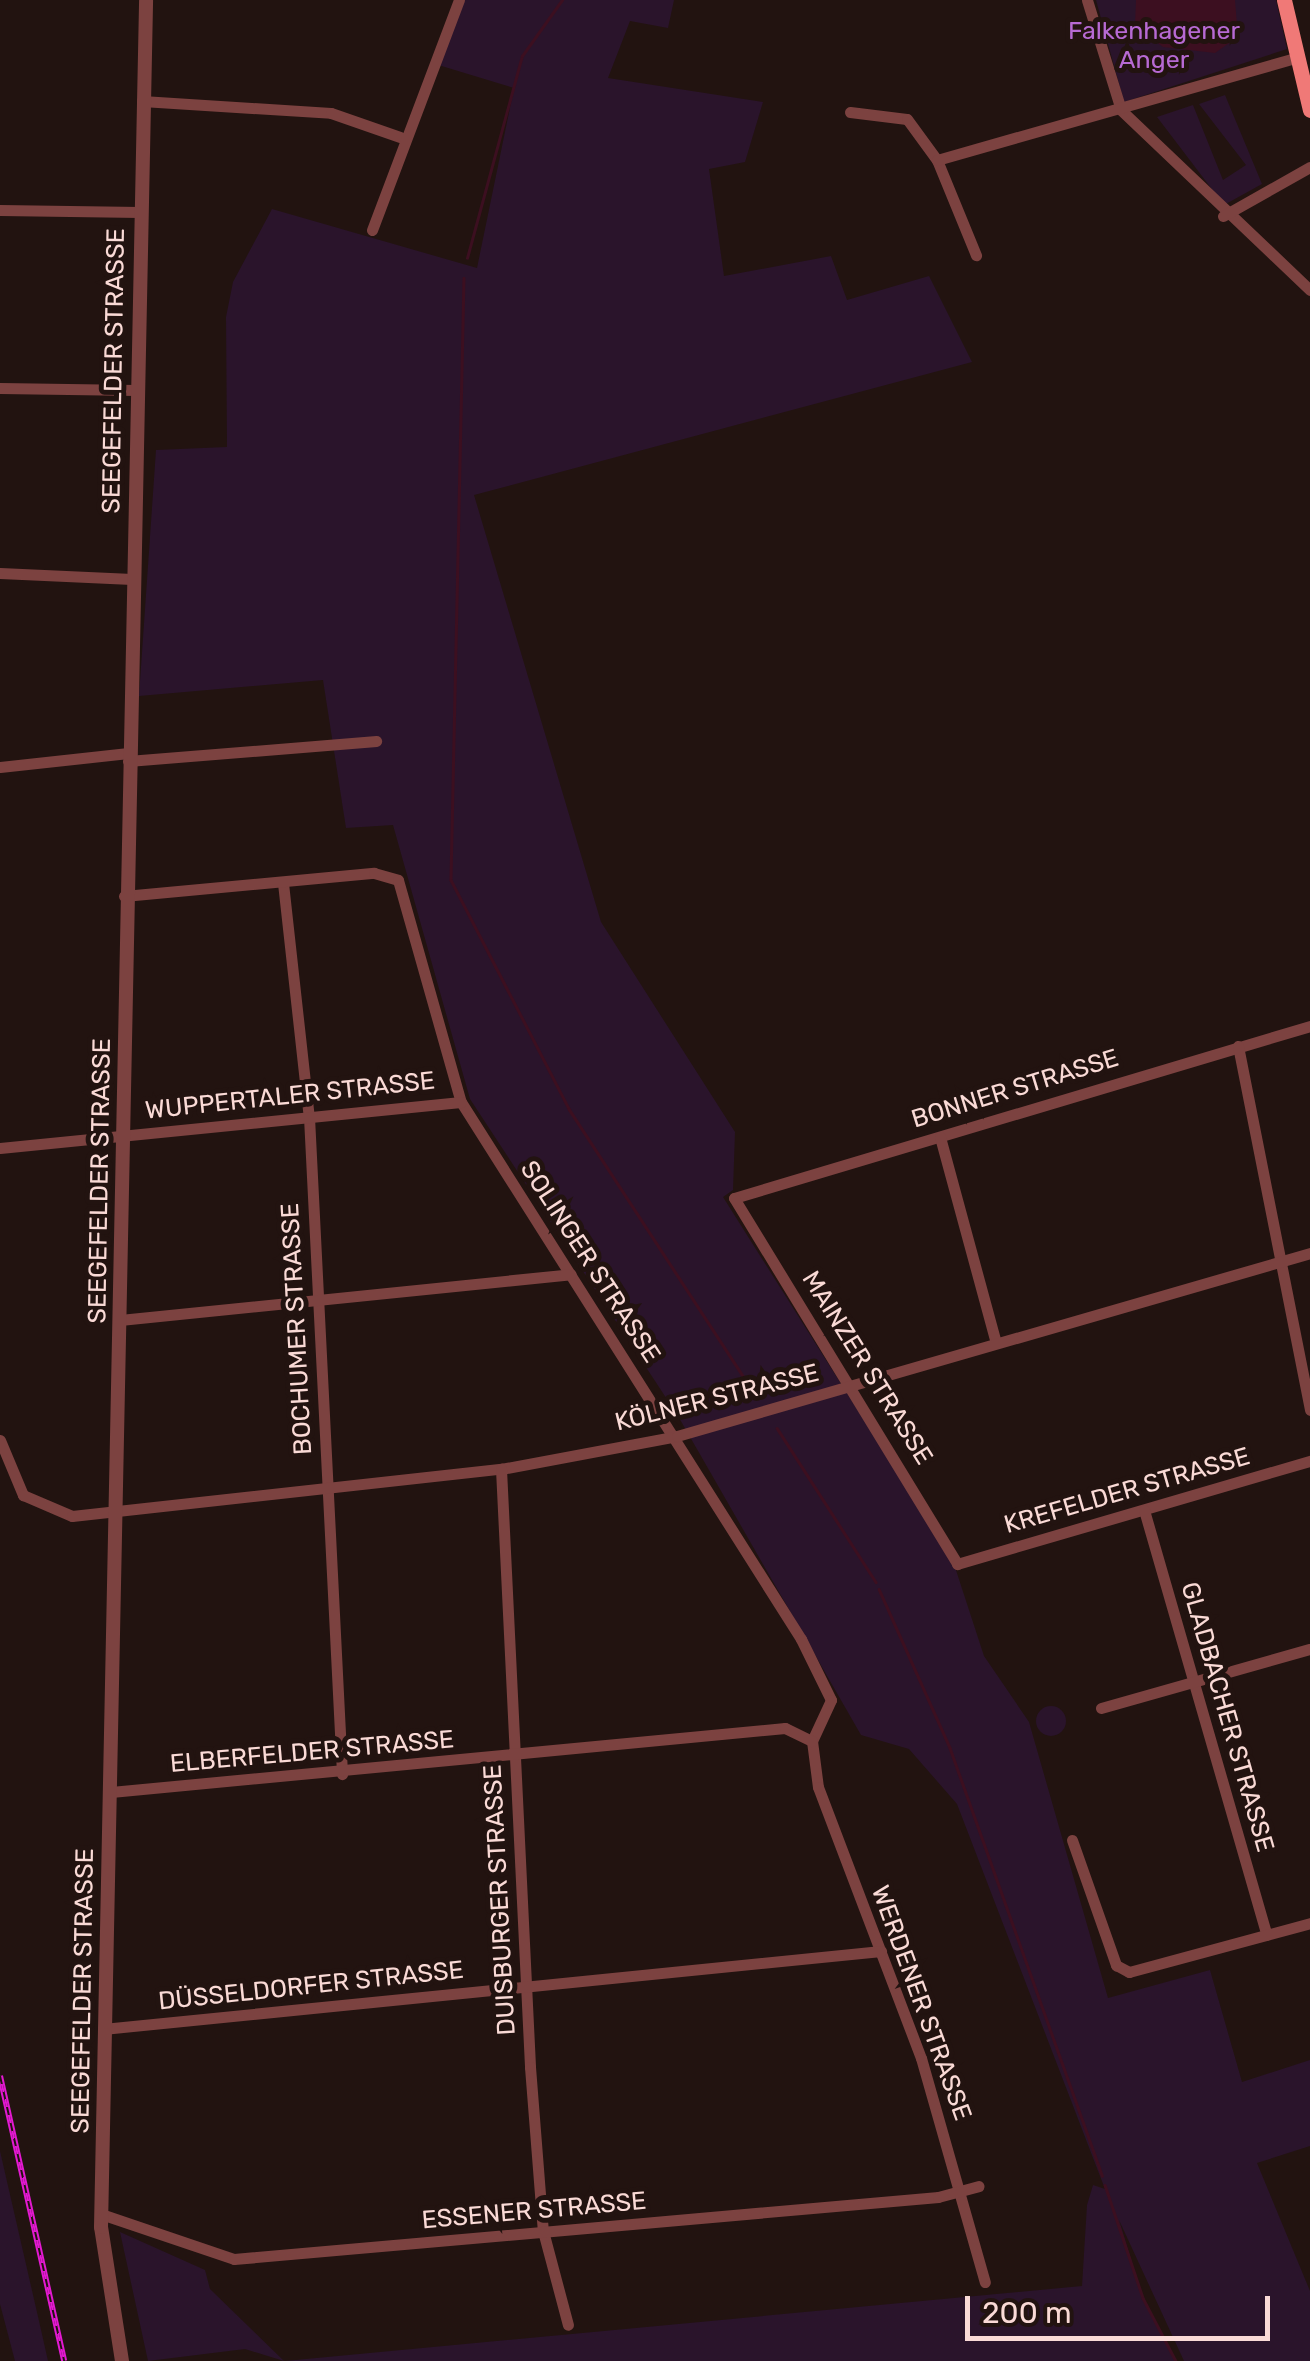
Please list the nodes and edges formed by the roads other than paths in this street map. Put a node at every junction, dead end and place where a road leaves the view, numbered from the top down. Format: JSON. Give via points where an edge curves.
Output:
{"nodes":[{"id":1,"x":146,"y":0,"type":"edge"},
{"id":2,"x":460,"y":0,"type":"edge"},
{"id":3,"x":1087,"y":0,"type":"edge"},
{"id":4,"x":1284,"y":0,"type":"edge"},
{"id":5,"x":1298,"y":57,"type":"junction"},
{"id":6,"x":142,"y":102,"type":"junction"},
{"id":7,"x":1121,"y":110,"type":"junction"},
{"id":8,"x":1310,"y":110,"type":"edge"},
{"id":9,"x":850,"y":112,"type":"dead end"},
{"id":10,"x":400,"y":138,"type":"junction"},
{"id":11,"x":937,"y":160,"type":"junction"},
{"id":12,"x":1310,"y":168,"type":"edge"},
{"id":13,"x":0,"y":210,"type":"edge"},
{"id":14,"x":140,"y":212,"type":"junction"},
{"id":15,"x":1223,"y":216,"type":"junction"},
{"id":16,"x":372,"y":230,"type":"dead end"},
{"id":17,"x":976,"y":255,"type":"dead end"},
{"id":18,"x":1310,"y":290,"type":"edge"},
{"id":19,"x":0,"y":388,"type":"edge"},
{"id":20,"x":136,"y":390,"type":"junction"},
{"id":21,"x":0,"y":574,"type":"edge"},
{"id":22,"x":132,"y":579,"type":"junction"},
{"id":23,"x":376,"y":741,"type":"dead end"},
{"id":24,"x":128,"y":757,"type":"junction"},
{"id":25,"x":0,"y":767,"type":"edge"},
{"id":26,"x":283,"y":882,"type":"junction"},
{"id":27,"x":124,"y":896,"type":"junction"},
{"id":28,"x":1310,"y":1026,"type":"edge"},
{"id":29,"x":1238,"y":1046,"type":"junction"},
{"id":30,"x":460,"y":1102,"type":"junction"},
{"id":31,"x":309,"y":1117,"type":"junction"},
{"id":32,"x":124,"y":1134,"type":"junction"},
{"id":33,"x":940,"y":1136,"type":"junction"},
{"id":34,"x":0,"y":1148,"type":"edge"},
{"id":35,"x":734,"y":1198,"type":"joint"},
{"id":36,"x":1310,"y":1253,"type":"edge"},
{"id":37,"x":1280,"y":1262,"type":"junction"},
{"id":38,"x":571,"y":1274,"type":"junction"},
{"id":39,"x":320,"y":1300,"type":"junction"},
{"id":40,"x":120,"y":1320,"type":"junction"},
{"id":41,"x":996,"y":1342,"type":"junction"},
{"id":42,"x":854,"y":1387,"type":"junction"},
{"id":43,"x":1310,"y":1410,"type":"edge"},
{"id":44,"x":677,"y":1436,"type":"junction"},
{"id":45,"x":0,"y":1440,"type":"edge"},
{"id":46,"x":1310,"y":1461,"type":"edge"},
{"id":47,"x":501,"y":1469,"type":"junction"},
{"id":48,"x":329,"y":1490,"type":"junction"},
{"id":49,"x":119,"y":1510,"type":"junction"},
{"id":50,"x":1144,"y":1510,"type":"junction"},
{"id":51,"x":957,"y":1564,"type":"joint"},
{"id":52,"x":1310,"y":1649,"type":"edge"},
{"id":53,"x":1192,"y":1682,"type":"junction"},
{"id":54,"x":1100,"y":1708,"type":"dead end"},
{"id":55,"x":812,"y":1741,"type":"junction"},
{"id":56,"x":516,"y":1757,"type":"junction"},
{"id":57,"x":342,"y":1774,"type":"junction"},
{"id":58,"x":112,"y":1792,"type":"junction"},
{"id":59,"x":1072,"y":1840,"type":"dead end"},
{"id":60,"x":1310,"y":1923,"type":"edge"},
{"id":61,"x":1267,"y":1935,"type":"junction"},
{"id":62,"x":881,"y":1950,"type":"junction"},
{"id":63,"x":524,"y":1988,"type":"junction"},
{"id":64,"x":103,"y":2029,"type":"junction"},
{"id":65,"x":979,"y":2186,"type":"dead end"},
{"id":66,"x":960,"y":2191,"type":"junction"},
{"id":67,"x":101,"y":2214,"type":"junction"},
{"id":68,"x":544,"y":2231,"type":"junction"},
{"id":69,"x":986,"y":2282,"type":"dead end"},
{"id":70,"x":568,"y":2325,"type":"dead end"},
{"id":71,"x":122,"y":2361,"type":"edge"}],
"edges":[{"from":1,"to":6,"type":"street","name":"SEEGEFELDER STRASSE"},
{"from":2,"to":10,"type":"street"},
{"from":3,"to":7,"type":"street"},
{"from":4,"to":5,"type":"main road"},
{"from":5,"to":7,"type":"street"},
{"from":5,"to":8,"type":"main road"},
{"from":6,"to":10,"type":"street","via":[[331,113]]},
{"from":6,"to":14,"type":"street","name":"SEEGEFELDER STRASSE"},
{"from":7,"to":11,"type":"street"},
{"from":7,"to":15,"type":"street"},
{"from":9,"to":11,"type":"street","via":[[907,118]]},
{"from":10,"to":16,"type":"street"},
{"from":11,"to":17,"type":"street"},
{"from":12,"to":15,"type":"street"},
{"from":13,"to":14,"type":"street"},
{"from":14,"to":20,"type":"street","name":"SEEGEFELDER STRASSE"},
{"from":15,"to":18,"type":"street"},
{"from":19,"to":20,"type":"street"},
{"from":20,"to":22,"type":"street","name":"SEEGEFELDER STRASSE"},
{"from":21,"to":22,"type":"street"},
{"from":22,"to":24,"type":"street","name":"SEEGEFELDER STRASSE"},
{"from":23,"to":24,"type":"street"},
{"from":24,"to":25,"type":"street"},
{"from":24,"to":27,"type":"street","name":"SEEGEFELDER STRASSE"},
{"from":26,"to":27,"type":"street"},
{"from":26,"to":30,"type":"street","name":"SOLINGER STRASSE","via":[[374,873],[403,888]]},
{"from":26,"to":31,"type":"street","name":"BOCHUMER STRASSE"},
{"from":27,"to":32,"type":"street","name":"SEEGEFELDER STRASSE"},
{"from":28,"to":29,"type":"street","name":"BONNER STRASSE"},
{"from":29,"to":33,"type":"street","name":"BONNER STRASSE"},
{"from":29,"to":37,"type":"street"},
{"from":30,"to":31,"type":"street","name":"WUPPERTALER STRASSE"},
{"from":30,"to":38,"type":"street","name":"SOLINGER STRASSE"},
{"from":31,"to":32,"type":"street","name":"WUPPERTALER STRASSE"},
{"from":31,"to":39,"type":"street","name":"BOCHUMER STRASSE"},
{"from":32,"to":34,"type":"street","name":"WUPPERTALER STRASSE"},
{"from":32,"to":40,"type":"street","name":"SEEGEFELDER STRASSE"},
{"from":33,"to":35,"type":"street","name":"BONNER STRASSE"},
{"from":33,"to":41,"type":"street"},
{"from":35,"to":42,"type":"street","name":"MAINZER STRASSE"},
{"from":36,"to":37,"type":"street","name":"KÖLNER STRASSE"},
{"from":37,"to":41,"type":"street","name":"KÖLNER STRASSE"},
{"from":37,"to":43,"type":"street"},
{"from":38,"to":39,"type":"street"},
{"from":38,"to":44,"type":"street","name":"SOLINGER STRASSE"},
{"from":39,"to":40,"type":"street"},
{"from":39,"to":48,"type":"street","name":"BOCHUMER STRASSE"},
{"from":40,"to":49,"type":"street","name":"SEEGEFELDER STRASSE"},
{"from":41,"to":42,"type":"street","name":"KÖLNER STRASSE"},
{"from":42,"to":44,"type":"street","name":"KÖLNER STRASSE"},
{"from":42,"to":51,"type":"street","name":"MAINZER STRASSE"},
{"from":44,"to":47,"type":"street","name":"KÖLNER STRASSE"},
{"from":44,"to":55,"type":"street","name":"SOLINGER STRASSE","via":[[831,1700]]},
{"from":45,"to":49,"type":"street","name":"KÖLNER STRASSE","via":[[13,1481],[38,1506],[72,1516]]},
{"from":46,"to":50,"type":"street","name":"KREFELDER STRASSE"},
{"from":47,"to":48,"type":"street","name":"KÖLNER STRASSE"},
{"from":47,"to":56,"type":"street","name":"DUISBURGER STRASSE"},
{"from":48,"to":49,"type":"street","name":"KÖLNER STRASSE"},
{"from":48,"to":57,"type":"street","name":"BOCHUMER STRASSE"},
{"from":49,"to":58,"type":"street","name":"SEEGEFELDER STRASSE"},
{"from":50,"to":51,"type":"street","name":"KREFELDER STRASSE"},
{"from":50,"to":53,"type":"street","name":"GLADBACHER STRASSE"},
{"from":52,"to":53,"type":"street"},
{"from":53,"to":54,"type":"street"},
{"from":53,"to":61,"type":"street","name":"GLADBACHER STRASSE"},
{"from":55,"to":56,"type":"street","name":"ELBERFELDER STRASSE","via":[[785,1728]]},
{"from":55,"to":62,"type":"street","name":"WERDENER STRASSE","via":[[818,1787]]},
{"from":56,"to":57,"type":"street","name":"ELBERFELDER STRASSE"},
{"from":56,"to":63,"type":"street","name":"DUISBURGER STRASSE"},
{"from":57,"to":58,"type":"street","name":"ELBERFELDER STRASSE"},
{"from":58,"to":64,"type":"street","name":"SEEGEFELDER STRASSE"},
{"from":59,"to":61,"type":"street","via":[[1116,1964],[1137,1973]]},
{"from":60,"to":61,"type":"street"},
{"from":62,"to":63,"type":"street","name":"DÜSSELDORFER STRASSE"},
{"from":62,"to":66,"type":"street","name":"WERDENER STRASSE"},
{"from":63,"to":64,"type":"street","name":"DÜSSELDORFER STRASSE"},
{"from":63,"to":68,"type":"street","name":"DUISBURGER STRASSE"},
{"from":64,"to":67,"type":"street","name":"SEEGEFELDER STRASSE"},
{"from":65,"to":66,"type":"street","name":"ESSENER STRASSE"},
{"from":66,"to":68,"type":"street","name":"ESSENER STRASSE"},
{"from":66,"to":69,"type":"street","name":"WERDENER STRASSE"},
{"from":67,"to":68,"type":"street","name":"ESSENER STRASSE","via":[[234,2259]]},
{"from":67,"to":71,"type":"street","name":"SEEGEFELDER STRASSE"},
{"from":68,"to":70,"type":"street","name":"DUISBURGER STRASSE"}]}
